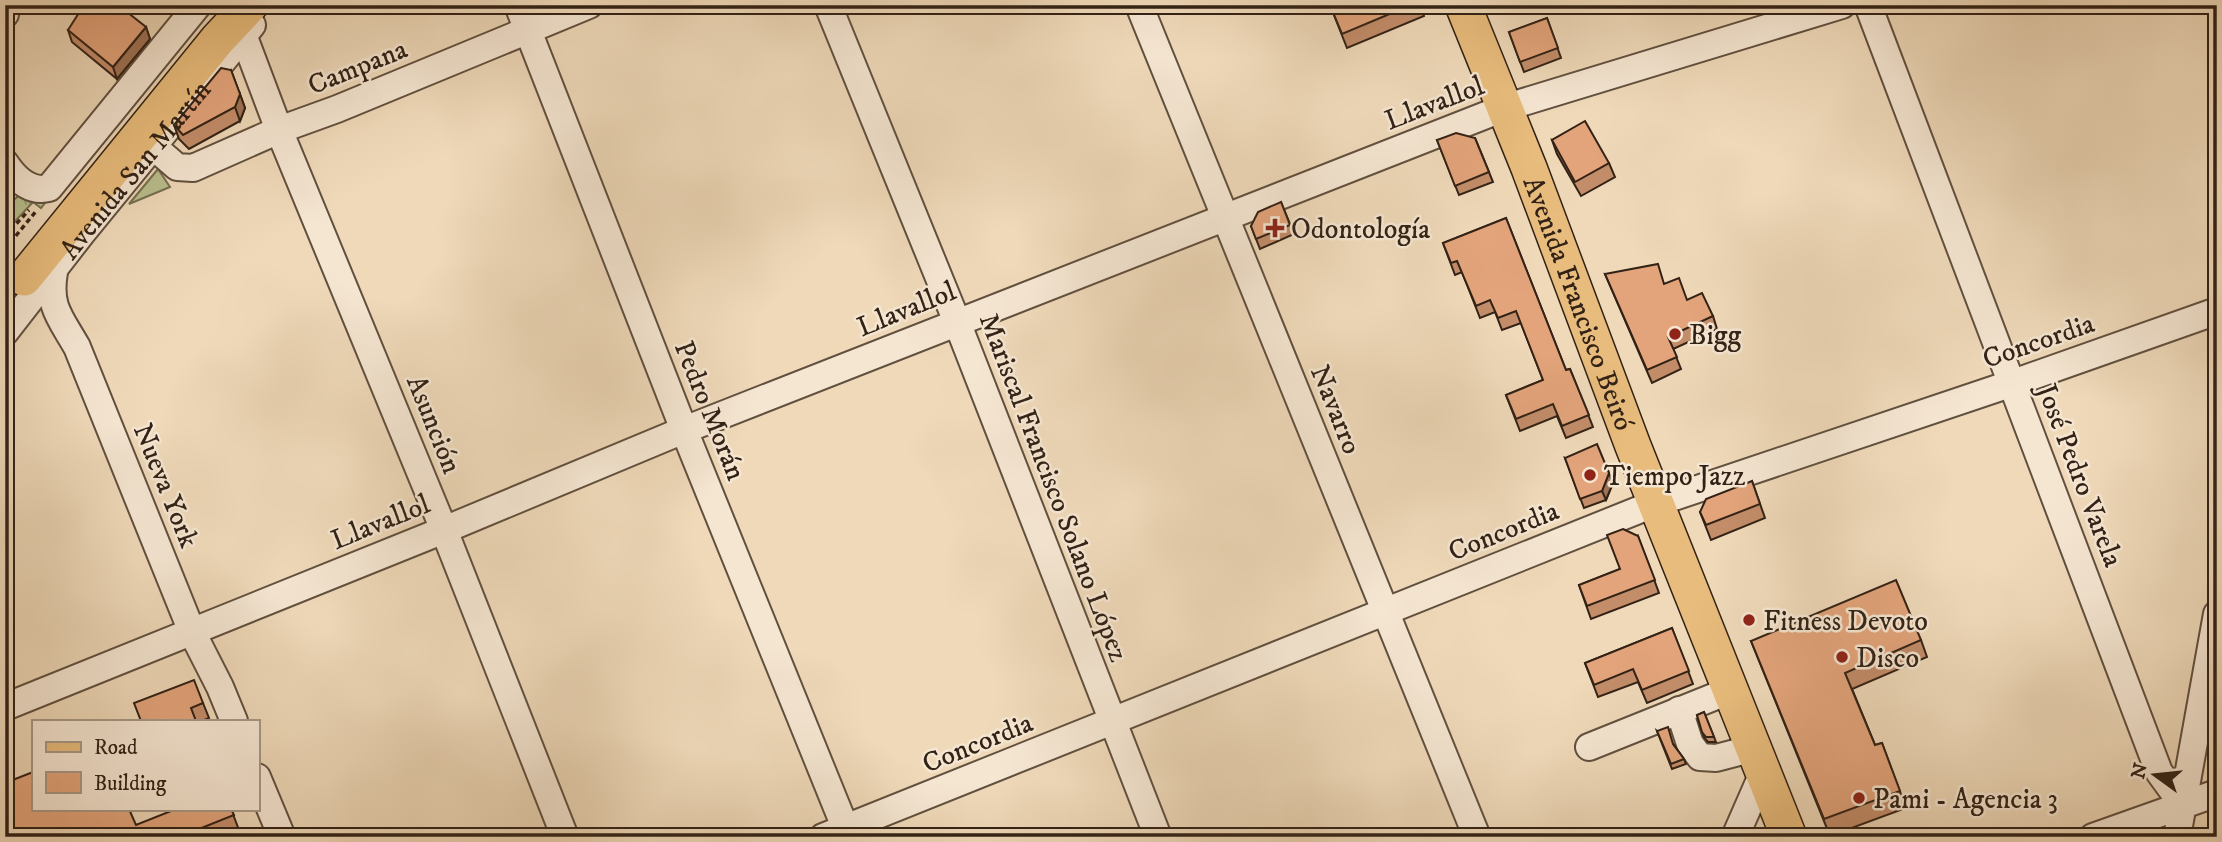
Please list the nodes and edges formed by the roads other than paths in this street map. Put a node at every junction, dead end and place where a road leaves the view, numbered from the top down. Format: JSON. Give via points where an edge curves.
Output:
{"nodes":[{"id":1,"x":6,"y":5,"type":"edge"},
{"id":2,"x":198,"y":5,"type":"edge"},
{"id":3,"x":218,"y":5,"type":"edge"},
{"id":4,"x":264,"y":5,"type":"edge"},
{"id":5,"x":518,"y":5,"type":"edge"},
{"id":6,"x":589,"y":5,"type":"edge"},
{"id":7,"x":828,"y":5,"type":"edge"},
{"id":8,"x":1139,"y":5,"type":"edge"},
{"id":9,"x":1463,"y":5,"type":"edge"},
{"id":10,"x":1842,"y":5,"type":"edge"},
{"id":11,"x":1868,"y":5,"type":"edge"},
{"id":12,"x":5,"y":14,"type":"edge"},
{"id":13,"x":247,"y":21,"type":"edge"},
{"id":14,"x":528,"y":30,"type":"junction"},
{"id":15,"x":1504,"y":108,"type":"junction"},
{"id":16,"x":279,"y":130,"type":"junction"},
{"id":17,"x":154,"y":147,"type":"junction"},
{"id":18,"x":5,"y":163,"type":"edge"},
{"id":19,"x":1224,"y":218,"type":"junction"},
{"id":20,"x":19,"y":260,"type":"edge"},
{"id":21,"x":2217,"y":311,"type":"edge"},
{"id":22,"x":957,"y":322,"type":"junction"},
{"id":23,"x":5,"y":332,"type":"edge"},
{"id":24,"x":2013,"y":383,"type":"junction"},
{"id":25,"x":684,"y":430,"type":"junction"},
{"id":26,"x":1656,"y":503,"type":"junction"},
{"id":27,"x":444,"y":530,"type":"junction"},
{"id":28,"x":1386,"y":611,"type":"junction"},
{"id":29,"x":2217,"y":614,"type":"edge"},
{"id":30,"x":192,"y":632,"type":"junction"},
{"id":31,"x":1731,"y":690,"type":"junction"},
{"id":32,"x":5,"y":707,"type":"edge"},
{"id":33,"x":1679,"y":710,"type":"junction"},
{"id":34,"x":234,"y":720,"type":"edge"},
{"id":35,"x":1113,"y":722,"type":"junction"},
{"id":36,"x":1589,"y":747,"type":"dead end"},
{"id":37,"x":1759,"y":760,"type":"junction"},
{"id":38,"x":259,"y":782,"type":"edge"},
{"id":39,"x":2217,"y":793,"type":"edge"},
{"id":40,"x":2183,"y":805,"type":"junction"},
{"id":41,"x":839,"y":834,"type":"edge"},
{"id":42,"x":282,"y":837,"type":"edge"},
{"id":43,"x":565,"y":837,"type":"edge"},
{"id":44,"x":1158,"y":837,"type":"edge"},
{"id":45,"x":1477,"y":837,"type":"edge"},
{"id":46,"x":1735,"y":837,"type":"edge"},
{"id":47,"x":1789,"y":837,"type":"edge"},
{"id":48,"x":2093,"y":837,"type":"edge"},
{"id":49,"x":2177,"y":837,"type":"edge"}],
"edges":[{"from":1,"to":12,"type":"street"},
{"from":2,"to":18,"type":"street","name":"Avenida San Martín","via":[[49,188],[41,190],[19,181]]},
{"from":3,"to":20,"type":"main road","name":"Avenida San Martín"},
{"from":4,"to":13,"type":"street","name":"Avenida San Martín"},
{"from":5,"to":14,"type":"street","name":"Pedro Morán"},
{"from":6,"to":14,"type":"street","name":"Campana"},
{"from":7,"to":22,"type":"street","name":"Mariscal Francisco Solano López"},
{"from":8,"to":19,"type":"street","name":"Navarro"},
{"from":9,"to":15,"type":"main road","name":"Avenida Francisco Beiró"},
{"from":10,"to":15,"type":"street","name":"Llavallol"},
{"from":11,"to":24,"type":"street","name":"José Pedro Varela"},
{"from":13,"to":16,"type":"street","name":"Asunción"},
{"from":13,"to":17,"type":"street","name":"Avenida San Martín"},
{"from":13,"to":20,"type":"main road","name":"Avenida San Martín","via":[[218,39]]},
{"from":14,"to":16,"type":"street","name":"Campana"},
{"from":14,"to":25,"type":"street","name":"Pedro Morán"},
{"from":15,"to":19,"type":"street","name":"Llavallol"},
{"from":15,"to":26,"type":"main road","name":"Avenida Francisco Beiró"},
{"from":16,"to":17,"type":"street","name":"Campana","via":[[193,168],[177,167]]},
{"from":16,"to":27,"type":"street","name":"Asunción"},
{"from":17,"to":20,"type":"street","name":"Avenida San Martín","via":[[82,233]]},
{"from":19,"to":22,"type":"street","name":"Llavallol"},
{"from":19,"to":28,"type":"street","name":"Navarro"},
{"from":20,"to":23,"type":"street","name":"Avenida San Martín"},
{"from":20,"to":30,"type":"street","name":"Nueva York","via":[[51,292],[54,307],[77,347]]},
{"from":21,"to":24,"type":"street","name":"Concordia"},
{"from":22,"to":25,"type":"street","name":"Llavallol"},
{"from":22,"to":35,"type":"street","name":"Mariscal Francisco Solano López"},
{"from":24,"to":26,"type":"street","name":"Concordia"},
{"from":24,"to":40,"type":"street","name":"José Pedro Varela","via":[[2159,772]]},
{"from":25,"to":27,"type":"street","name":"Llavallol"},
{"from":25,"to":41,"type":"street","name":"Pedro Morán"},
{"from":26,"to":28,"type":"street","name":"Concordia"},
{"from":26,"to":31,"type":"main road","name":"Avenida Francisco Beiró"},
{"from":27,"to":30,"type":"street","name":"Llavallol"},
{"from":27,"to":43,"type":"street","name":"Asunción"},
{"from":28,"to":35,"type":"street","name":"Concordia"},
{"from":28,"to":45,"type":"street","name":"Navarro"},
{"from":29,"to":40,"type":"street"},
{"from":30,"to":32,"type":"street","name":"Llavallol"},
{"from":30,"to":34,"type":"street","name":"Nueva York"},
{"from":31,"to":33,"type":"street"},
{"from":31,"to":37,"type":"main road","name":"Avenida Francisco Beiró"},
{"from":33,"to":36,"type":"street"},
{"from":33,"to":37,"type":"street","via":[[1690,744],[1700,757]]},
{"from":35,"to":41,"type":"street","name":"Concordia"},
{"from":35,"to":44,"type":"street","name":"Mariscal Francisco Solano López"},
{"from":37,"to":46,"type":"street"},
{"from":37,"to":47,"type":"main road","name":"Avenida Francisco Beiró"},
{"from":38,"to":42,"type":"street"},
{"from":39,"to":40,"type":"street"},
{"from":40,"to":48,"type":"street"},
{"from":40,"to":49,"type":"street"}]}
